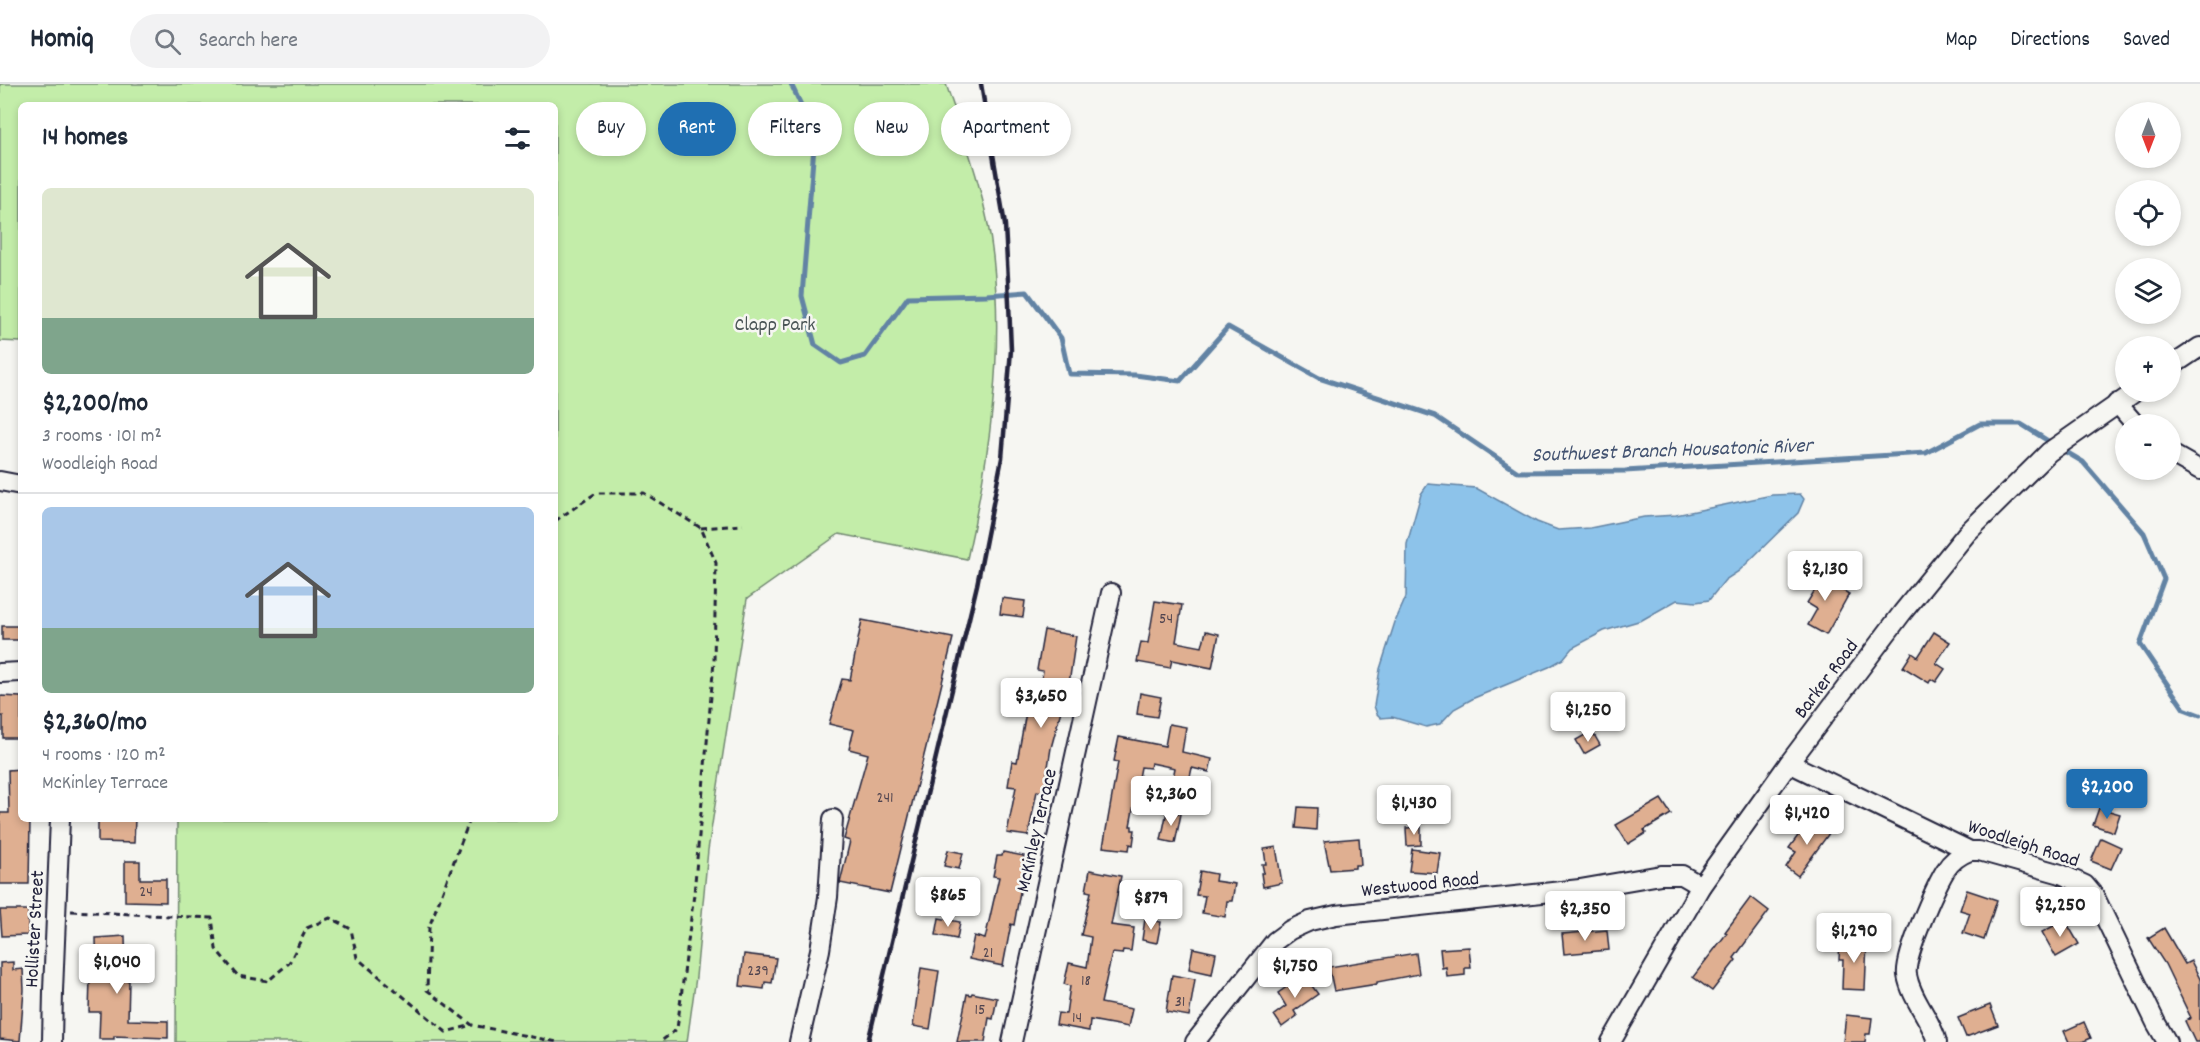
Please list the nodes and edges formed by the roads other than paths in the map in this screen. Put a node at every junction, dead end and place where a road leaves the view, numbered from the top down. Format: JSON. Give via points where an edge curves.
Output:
{"nodes":[{"id":1,"x":2200,"y":347,"type":"edge"},
{"id":2,"x":2181,"y":360,"type":"edge"},
{"id":3,"x":2117,"y":403,"type":"joint"},
{"id":4,"x":2126,"y":414,"type":"edge"},
{"id":5,"x":2181,"y":459,"type":"edge"},
{"id":6,"x":2200,"y":470,"type":"edge"},
{"id":7,"x":0,"y":481,"type":"edge"},
{"id":8,"x":18,"y":484,"type":"edge"},
{"id":9,"x":1111,"y":593,"type":"dead end"},
{"id":10,"x":18,"y":672,"type":"edge"},
{"id":11,"x":0,"y":673,"type":"edge"},
{"id":12,"x":1789,"y":763,"type":"junction"},
{"id":13,"x":833,"y":819,"type":"dead end"},
{"id":14,"x":60,"y":822,"type":"edge"},
{"id":15,"x":1970,"y":851,"type":"junction"},
{"id":16,"x":1701,"y":886,"type":"junction"},
{"id":17,"x":52,"y":1042,"type":"edge"},
{"id":18,"x":799,"y":1042,"type":"edge"},
{"id":19,"x":1012,"y":1042,"type":"edge"},
{"id":20,"x":1195,"y":1042,"type":"edge"},
{"id":21,"x":1611,"y":1042,"type":"edge"},
{"id":22,"x":1937,"y":1042,"type":"edge"},
{"id":23,"x":2167,"y":1042,"type":"edge"}],
"edges":[{"from":1,"to":2,"type":"street"},
{"from":3,"to":4,"type":"street"},
{"from":3,"to":12,"type":"street","name":"Barker Road","via":[[2049,452],[1967,532]]},
{"from":5,"to":6,"type":"street"},
{"from":7,"to":8,"type":"street"},
{"from":9,"to":19,"type":"street","name":"McKinley Terrace"},
{"from":10,"to":11,"type":"street"},
{"from":12,"to":15,"type":"street","name":"Woodleigh Road"},
{"from":12,"to":16,"type":"street","name":"Barker Road"},
{"from":13,"to":18,"type":"street","via":[[820,950]]},
{"from":14,"to":17,"type":"street","name":"Hollister Street"},
{"from":15,"to":22,"type":"street","via":[[1959,855],[1946,870],[1910,952],[1906,974]]},
{"from":15,"to":23,"type":"street","name":"Woodleigh Road","via":[[2061,874],[2085,885],[2095,897]]},
{"from":16,"to":20,"type":"street","name":"Westwood Road","via":[[1682,875],[1661,875],[1580,889],[1310,921],[1275,941]]},
{"from":16,"to":21,"type":"street","name":"Barker Road"}]}
